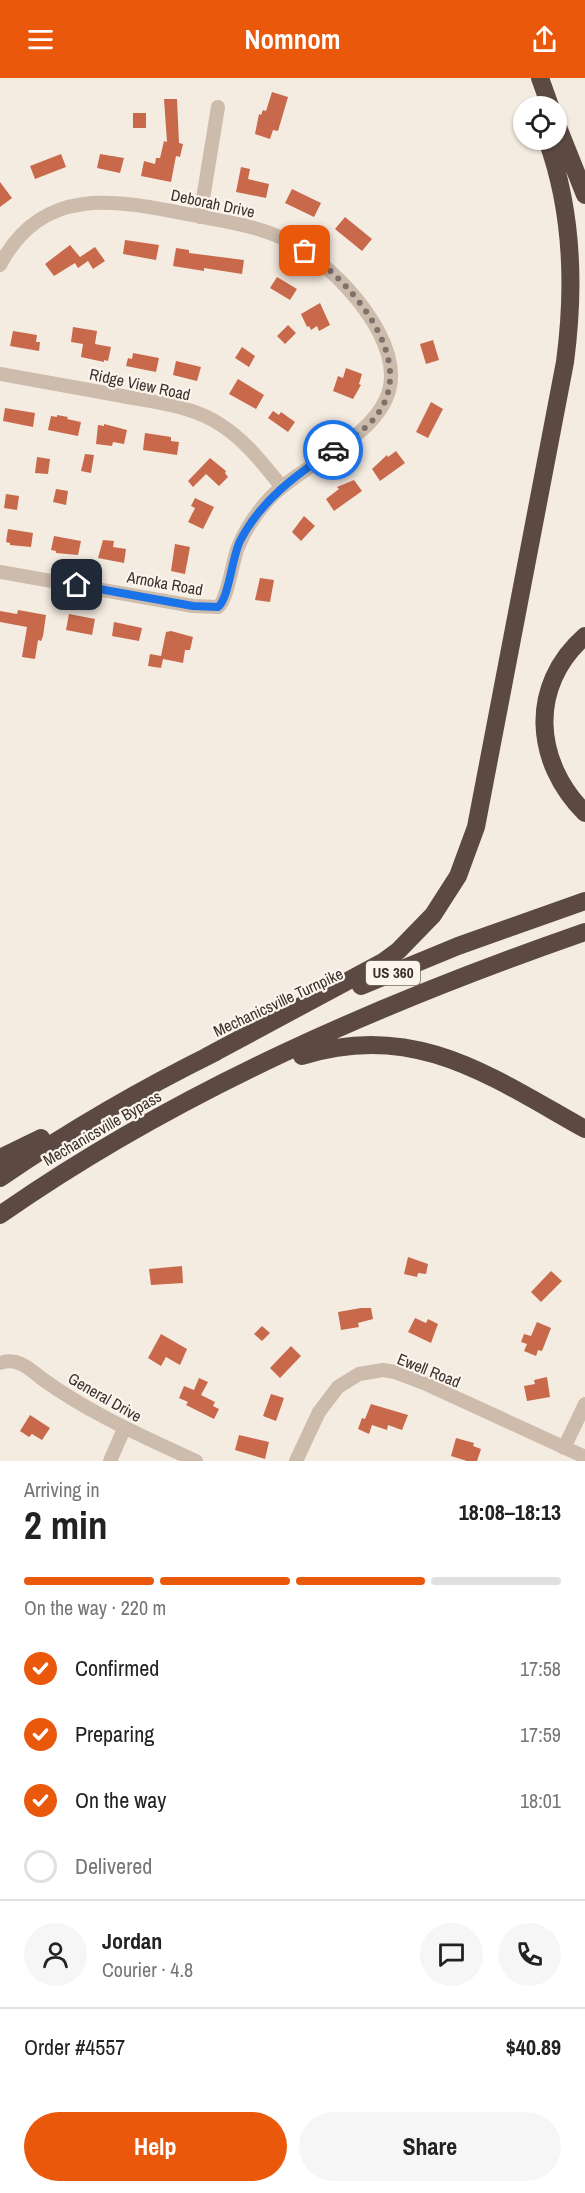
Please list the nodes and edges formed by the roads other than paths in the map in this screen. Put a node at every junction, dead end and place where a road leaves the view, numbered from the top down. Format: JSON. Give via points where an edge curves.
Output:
{"nodes":[{"id":1,"x":530,"y":78,"type":"edge"},
{"id":2,"x":540,"y":78,"type":"edge"},
{"id":3,"x":534,"y":96,"type":"edge"},
{"id":4,"x":546,"y":96,"type":"edge"},
{"id":5,"x":218,"y":107,"type":"dead end"},
{"id":6,"x":550,"y":150,"type":"edge"},
{"id":7,"x":567,"y":150,"type":"edge"},
{"id":8,"x":585,"y":195,"type":"edge"},
{"id":9,"x":200,"y":216,"type":"junction"},
{"id":10,"x":0,"y":264,"type":"edge"},
{"id":11,"x":0,"y":374,"type":"edge"},
{"id":12,"x":282,"y":487,"type":"junction"},
{"id":13,"x":0,"y":572,"type":"edge"},
{"id":14,"x":218,"y":607,"type":"joint"},
{"id":15,"x":585,"y":636,"type":"edge"},
{"id":16,"x":585,"y":813,"type":"edge"},
{"id":17,"x":585,"y":901,"type":"edge"},
{"id":18,"x":585,"y":932,"type":"edge"},
{"id":19,"x":206,"y":1057,"type":"junction"},
{"id":20,"x":158,"y":1081,"type":"junction"},
{"id":21,"x":585,"y":1129,"type":"edge"},
{"id":22,"x":94,"y":1154,"type":"junction"},
{"id":23,"x":0,"y":1158,"type":"edge"},
{"id":24,"x":0,"y":1178,"type":"edge"},
{"id":25,"x":0,"y":1215,"type":"edge"},
{"id":26,"x":0,"y":1363,"type":"edge"},
{"id":27,"x":585,"y":1404,"type":"edge"},
{"id":28,"x":124,"y":1429,"type":"junction"},
{"id":29,"x":564,"y":1448,"type":"junction"},
{"id":30,"x":585,"y":1458,"type":"edge"},
{"id":31,"x":110,"y":1461,"type":"edge"},
{"id":32,"x":196,"y":1461,"type":"edge"},
{"id":33,"x":296,"y":1461,"type":"edge"}],
"edges":[{"from":1,"to":3,"type":"highway"},
{"from":2,"to":4,"type":"highway"},
{"from":5,"to":9,"type":"street"},
{"from":6,"to":19,"type":"highway","via":[[570,244],[570,327],[468,853],[447,896],[398,951],[367,972]]},
{"from":7,"to":8,"type":"highway"},
{"from":9,"to":10,"type":"street","name":"Deborah Drive","via":[[119,203],[76,204],[34,222],[14,241]]},
{"from":9,"to":12,"type":"street","name":"Deborah Drive","via":[[260,230],[316,258],[360,305],[389,357],[392,384],[372,422]]},
{"from":11,"to":12,"type":"street","name":"Ridge View Road","via":[[188,409],[206,416],[255,453]]},
{"from":12,"to":14,"type":"street","name":"Deborah Drive","via":[[240,541],[225,598]]},
{"from":13,"to":14,"type":"street","name":"Arnoka Road"},
{"from":15,"to":16,"type":"highway","via":[[566,657],[553,680],[544,729],[556,776]]},
{"from":17,"to":19,"type":"highway","name":"Mechanicsville Turnpike","number":"US 360","via":[[401,969]]},
{"from":18,"to":22,"type":"highway","name":"Mechanicsville Bypass","number":"US 360","via":[[430,990],[295,1048]]},
{"from":19,"to":20,"type":"highway","name":"Mechanicsville Turnpike","number":"US 360"},
{"from":20,"to":23,"type":"highway"},
{"from":20,"to":24,"type":"highway","name":"Mechanicsville Bypass","number":"US 360"},
{"from":21,"to":22,"type":"highway","via":[[445,1056],[369,1044],[332,1047],[287,1062]]},
{"from":22,"to":25,"type":"highway","name":"Mechanicsville Bypass","number":"US 360"},
{"from":26,"to":28,"type":"street","name":"General Drive","via":[[11,1361],[26,1366]]},
{"from":27,"to":29,"type":"street"},
{"from":28,"to":31,"type":"street"},
{"from":28,"to":32,"type":"street","name":"General Drive"},
{"from":29,"to":30,"type":"street","name":"Ewell Road"},
{"from":29,"to":33,"type":"street","name":"Ewell Road","via":[[426,1384],[395,1372],[376,1370],[350,1378],[327,1399]]}]}
